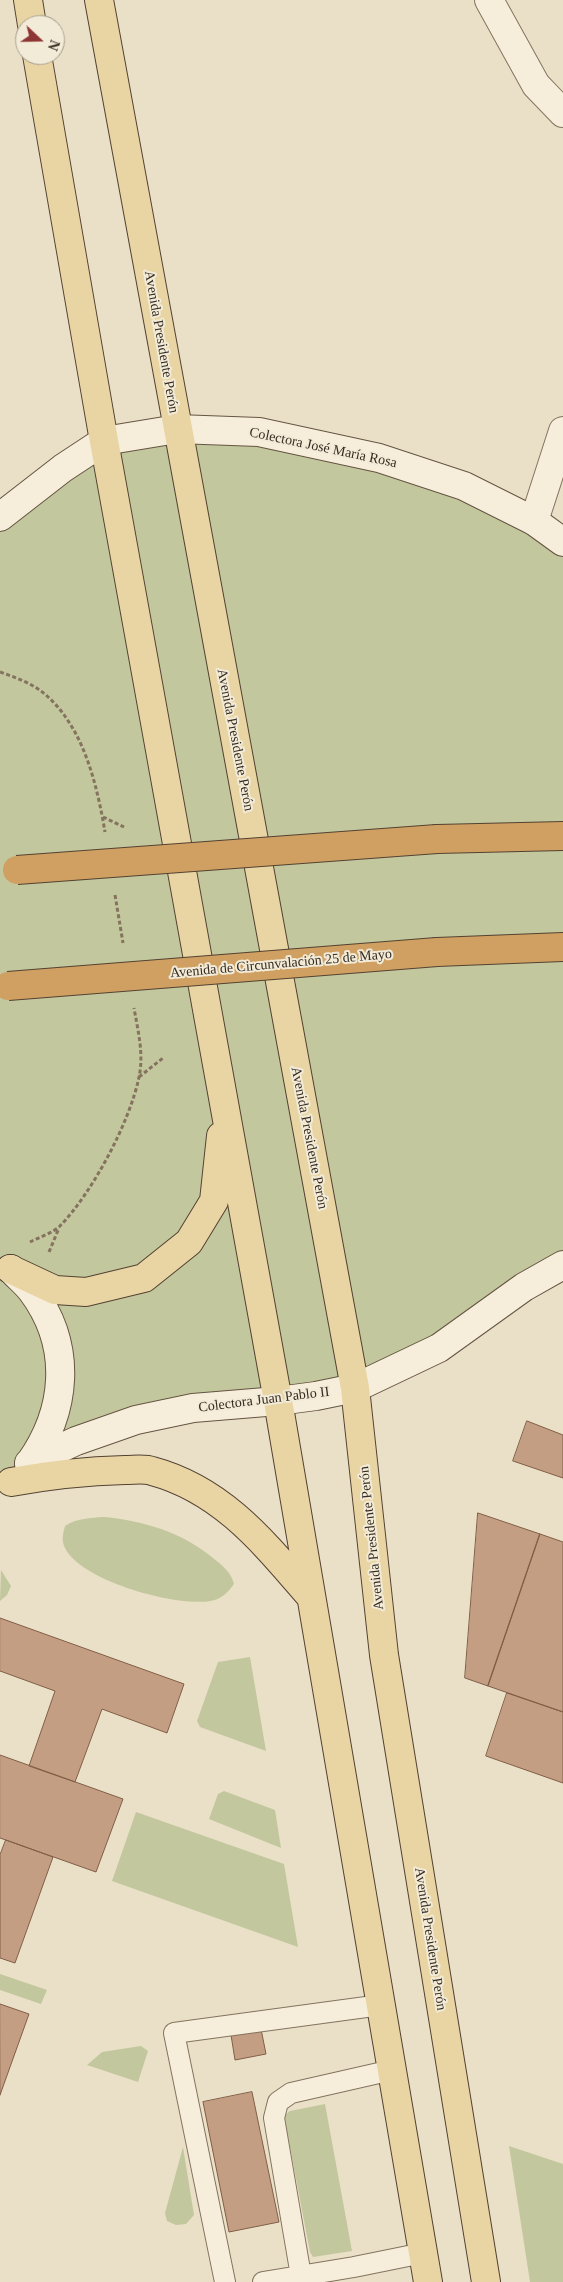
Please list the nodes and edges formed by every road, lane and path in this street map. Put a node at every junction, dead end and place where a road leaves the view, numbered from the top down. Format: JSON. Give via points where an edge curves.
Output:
{"nodes":[{"id":1,"x":28,"y":0,"type":"edge"},
{"id":2,"x":99,"y":0,"type":"edge"},
{"id":3,"x":489,"y":0,"type":"edge"},
{"id":4,"x":30,"y":15,"type":"edge"},
{"id":5,"x":39,"y":65,"type":"edge"},
{"id":6,"x":563,"y":113,"type":"edge"},
{"id":7,"x":177,"y":428,"type":"junction"},
{"id":8,"x":563,"y":431,"type":"edge"},
{"id":9,"x":104,"y":441,"type":"junction"},
{"id":10,"x":0,"y":517,"type":"edge"},
{"id":11,"x":534,"y":521,"type":"junction"},
{"id":12,"x":563,"y":542,"type":"edge"},
{"id":13,"x":102,"y":816,"type":"dead end"},
{"id":14,"x":125,"y":828,"type":"dead end"},
{"id":15,"x":563,"y":836,"type":"edge"},
{"id":16,"x":8,"y":871,"type":"edge"},
{"id":17,"x":563,"y":947,"type":"edge"},
{"id":18,"x":4,"y":987,"type":"edge"},
{"id":19,"x":163,"y":1058,"type":"dead end"},
{"id":20,"x":139,"y":1077,"type":"dead end"},
{"id":21,"x":225,"y":1110,"type":"junction"},
{"id":22,"x":563,"y":1265,"type":"edge"},
{"id":23,"x":5,"y":1266,"type":"edge"},
{"id":24,"x":355,"y":1388,"type":"junction"},
{"id":25,"x":278,"y":1401,"type":"junction"},
{"id":26,"x":14,"y":1478,"type":"edge"},
{"id":27,"x":311,"y":1598,"type":"junction"},
{"id":28,"x":381,"y":2005,"type":"junction"},
{"id":29,"x":392,"y":2070,"type":"junction"},
{"id":30,"x":423,"y":2253,"type":"junction"},
{"id":31,"x":301,"y":2276,"type":"junction"},
{"id":32,"x":225,"y":2282,"type":"edge"},
{"id":33,"x":263,"y":2282,"type":"edge"},
{"id":34,"x":428,"y":2282,"type":"edge"},
{"id":35,"x":486,"y":2282,"type":"edge"}],
"edges":[{"from":1,"to":4,"type":"main road"},
{"from":2,"to":7,"type":"main road","name":"Avenida Presidente Perón"},
{"from":3,"to":6,"type":"main road","via":[[536,85]]},
{"from":5,"to":9,"type":"main road"},
{"from":7,"to":9,"type":"main road","name":"Colectora José María Rosa"},
{"from":7,"to":11,"type":"main road","name":"Colectora José María Rosa","via":[[259,432],[379,458],[464,486]]},
{"from":7,"to":24,"type":"main road","name":"Avenida Presidente Perón"},
{"from":8,"to":11,"type":"main road"},
{"from":9,"to":10,"type":"main road","name":"Colectora José María Rosa"},
{"from":9,"to":21,"type":"main road"},
{"from":11,"to":12,"type":"main road","name":"Colectora José María Rosa"},
{"from":13,"to":14,"type":"path"},
{"from":15,"to":16,"type":"highway","bridge":true,"via":[[437,839]]},
{"from":17,"to":18,"type":"highway","name":"Avenida de Circunvalación 25 de Mayo","bridge":true,"via":[[438,952]]},
{"from":19,"to":20,"type":"path"},
{"from":21,"to":23,"type":"main road","via":[[214,1200],[189,1242],[144,1278],[86,1292],[55,1290]]},
{"from":21,"to":25,"type":"main road"},
{"from":22,"to":24,"type":"main road","name":"Colectora Juan Pablo II","via":[[524,1287],[439,1348]]},
{"from":23,"to":26,"type":"main road","via":[[32,1291],[48,1317],[58,1346],[60,1370],[57,1408],[47,1437]]},
{"from":24,"to":25,"type":"main road","name":"Colectora Juan Pablo II"},
{"from":24,"to":35,"type":"main road","name":"Avenida Presidente Perón","via":[[384,1654]]},
{"from":25,"to":26,"type":"main road","name":"Colectora Juan Pablo II","via":[[193,1408],[136,1420],[76,1441]]},
{"from":25,"to":27,"type":"main road"},
{"from":26,"to":27,"type":"main road","via":[[90,1471],[151,1470],[203,1491],[256,1533]]},
{"from":27,"to":28,"type":"main road"},
{"from":28,"to":29,"type":"main road"},
{"from":28,"to":32,"type":"lane","via":[[174,2033]]},
{"from":29,"to":30,"type":"main road"},
{"from":29,"to":31,"type":"lane","via":[[291,2093],[278,2102],[274,2118]]},
{"from":30,"to":31,"type":"lane"},
{"from":30,"to":34,"type":"main road"},
{"from":31,"to":33,"type":"lane"}]}
